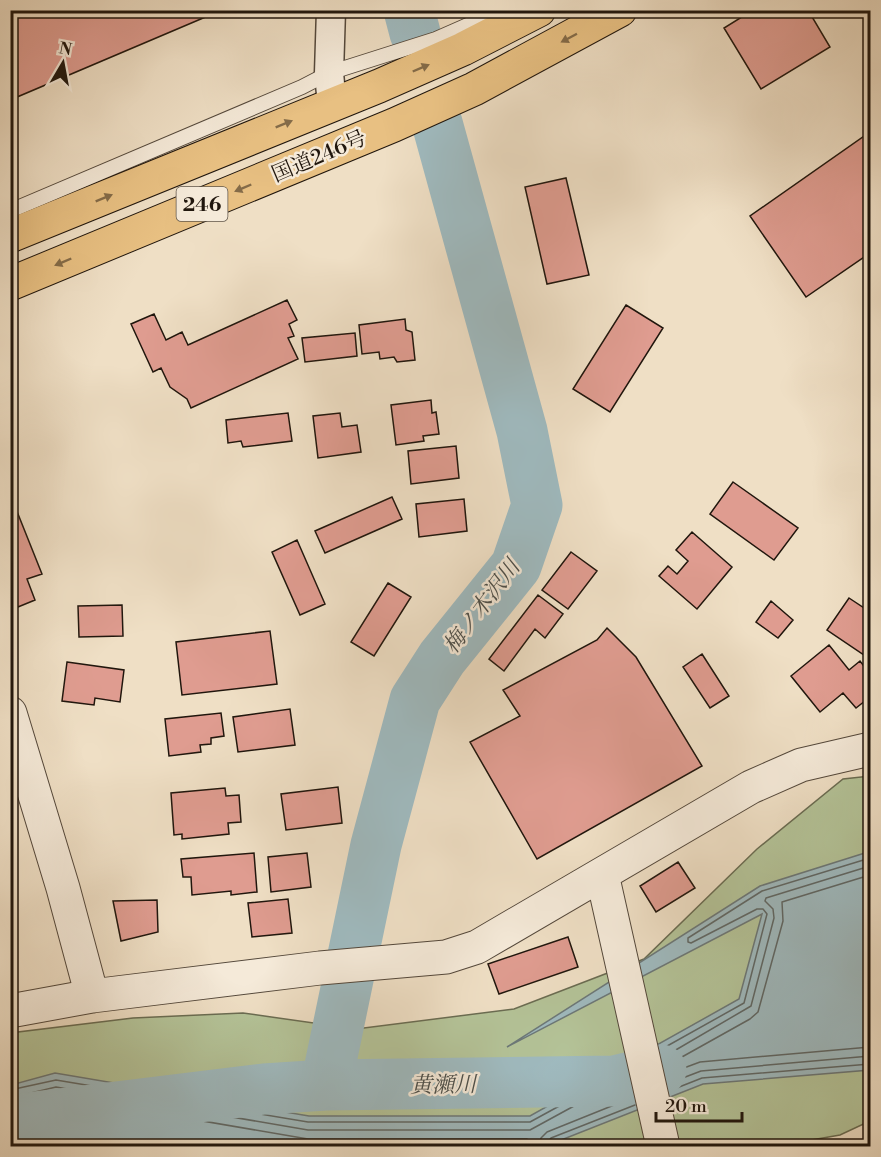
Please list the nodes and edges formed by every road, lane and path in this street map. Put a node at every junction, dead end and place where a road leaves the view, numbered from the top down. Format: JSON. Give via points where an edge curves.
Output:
{"nodes":[{"id":1,"x":331,"y":10,"type":"edge"},
{"id":2,"x":502,"y":10,"type":"edge"},
{"id":3,"x":539,"y":10,"type":"edge"},
{"id":4,"x":620,"y":10,"type":"edge"},
{"id":5,"x":331,"y":89,"type":"junction"},
{"id":6,"x":11,"y":217,"type":"edge"},
{"id":7,"x":10,"y":284,"type":"edge"},
{"id":8,"x":10,"y":713,"type":"edge"},
{"id":9,"x":870,"y":749,"type":"edge"},
{"id":10,"x":602,"y":874,"type":"junction"},
{"id":11,"x":92,"y":996,"type":"junction"},
{"id":12,"x":10,"y":1011,"type":"edge"},
{"id":13,"x":663,"y":1146,"type":"edge"}],
"edges":[{"from":1,"to":5,"type":"street"},
{"from":2,"to":5,"type":"lane"},
{"from":5,"to":3,"type":"highway","name":"国道246号","number":"246","one_way":true,"via":[[378,86],[463,50]]},
{"from":4,"to":7,"type":"highway","name":"国道246号","number":"246","one_way":true,"via":[[474,89],[394,125]]},
{"from":5,"to":6,"type":"highway","name":"国道246号","number":"246"},
{"from":8,"to":11,"type":"street"},
{"from":9,"to":10,"type":"street","via":[[801,765],[751,787]]},
{"from":10,"to":11,"type":"street","via":[[477,947],[447,957]]},
{"from":10,"to":13,"type":"street"},
{"from":11,"to":12,"type":"street"}]}
